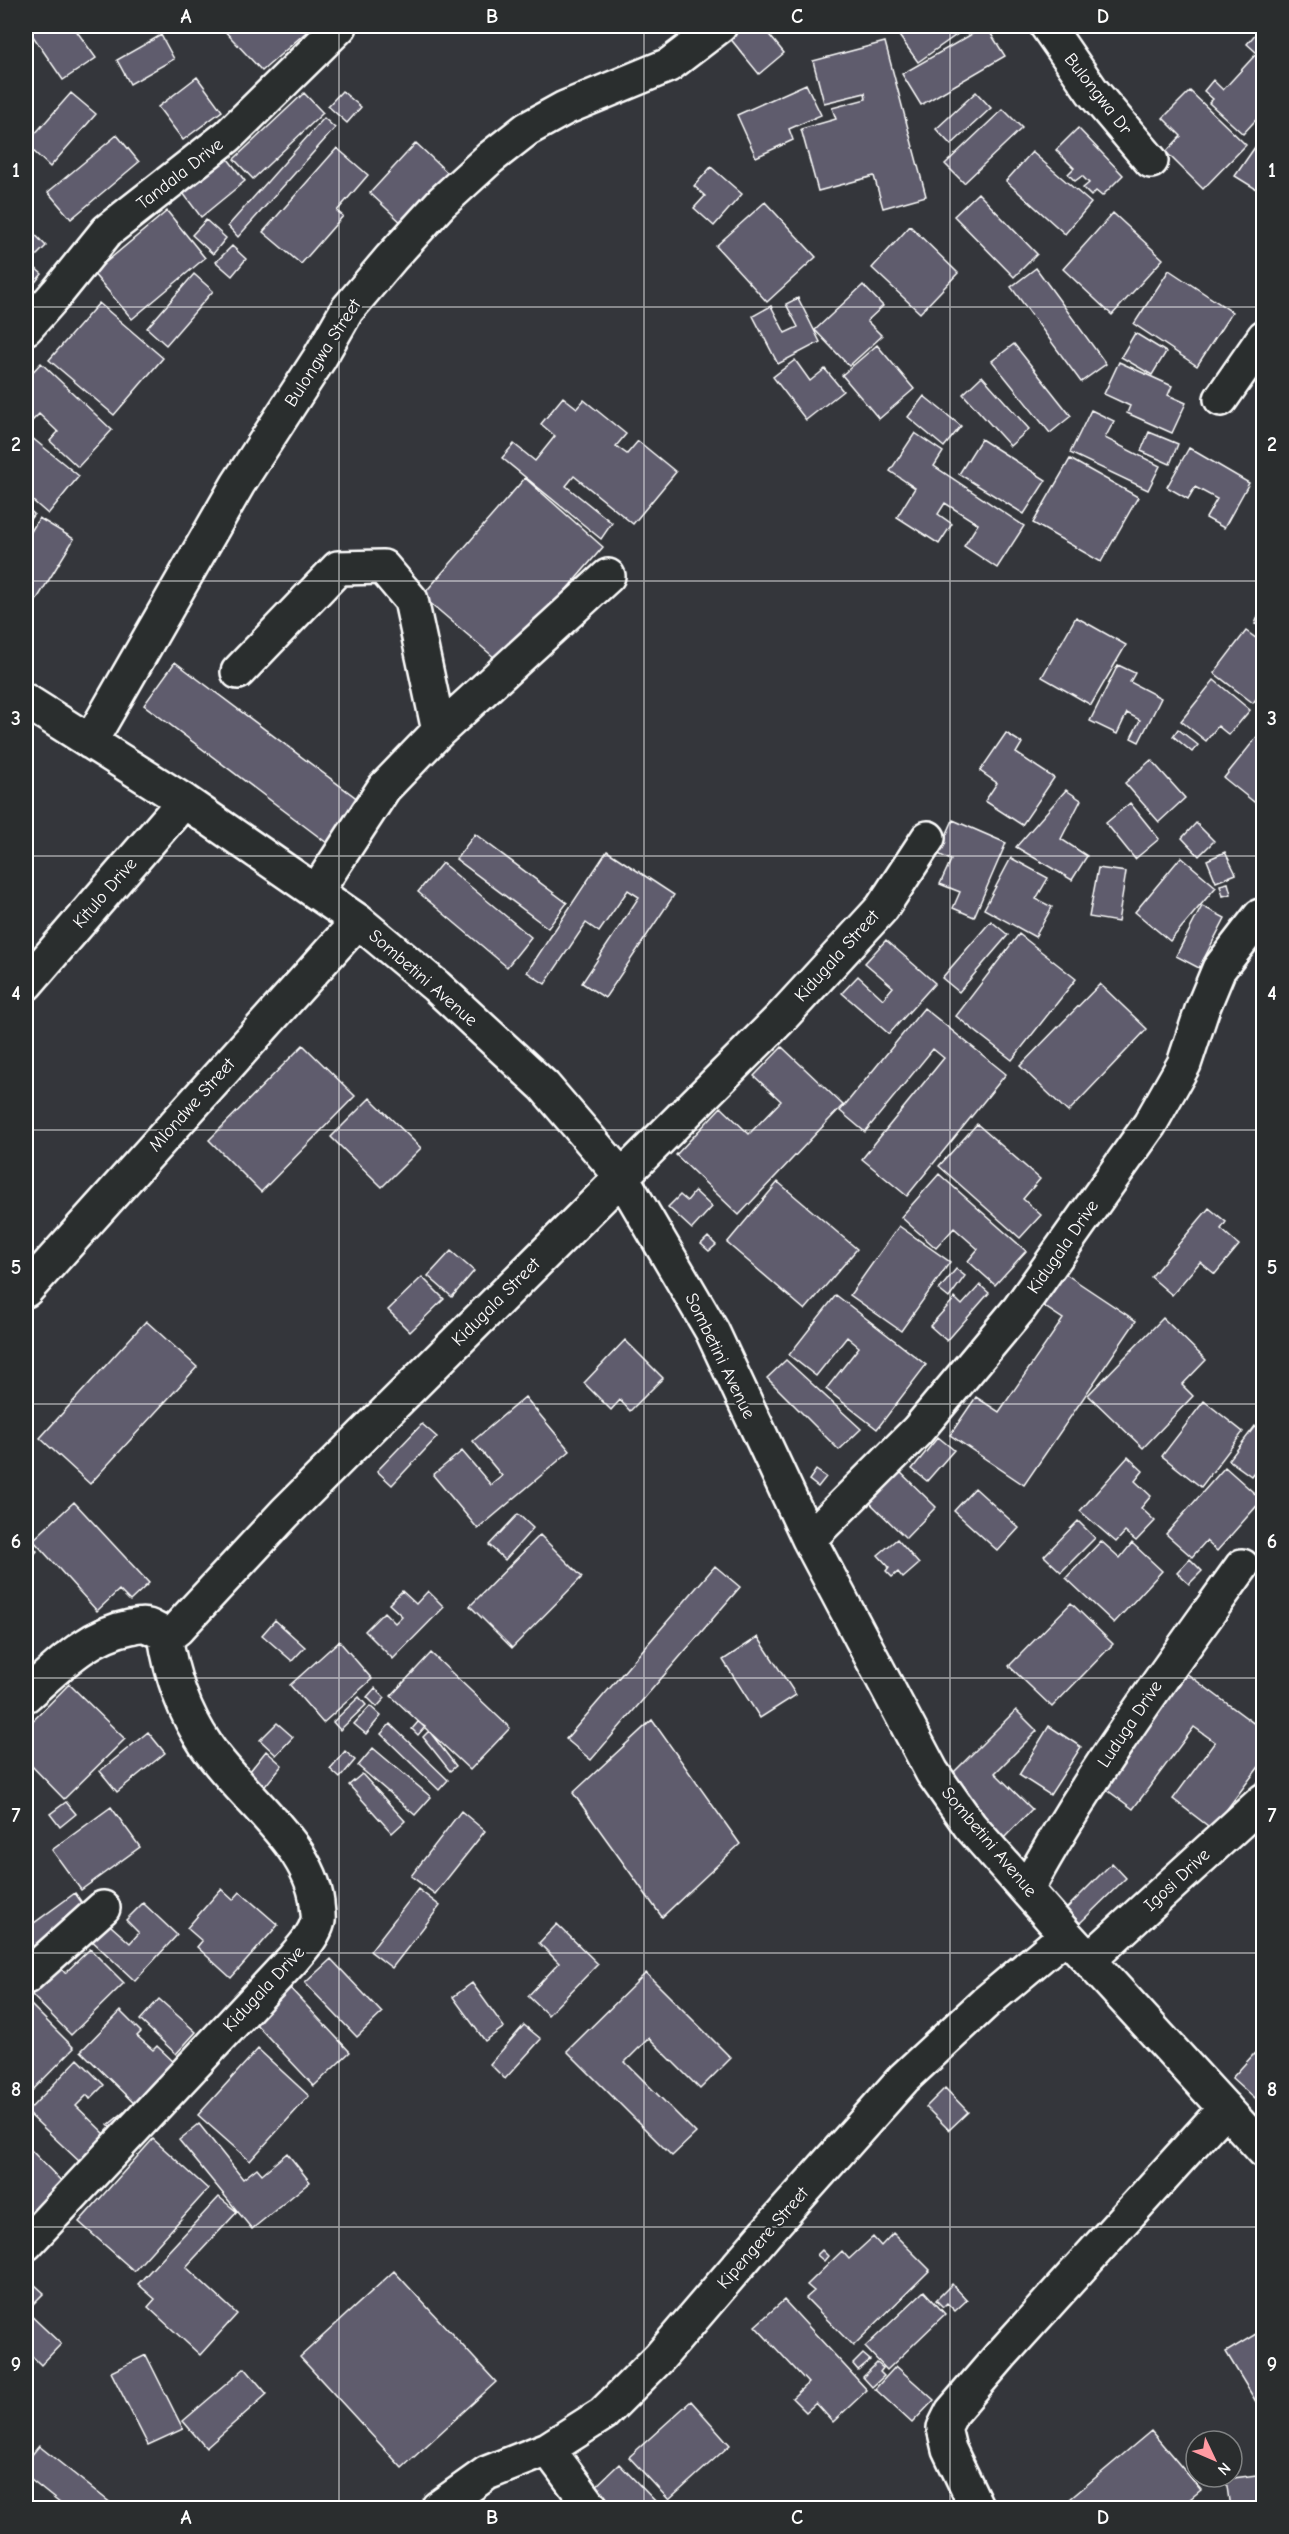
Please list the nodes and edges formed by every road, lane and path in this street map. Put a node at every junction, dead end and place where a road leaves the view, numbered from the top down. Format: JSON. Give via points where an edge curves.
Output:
{"nodes":[{"id":1,"x":340,"y":26,"type":"edge"},
{"id":2,"x":720,"y":26,"type":"edge"},
{"id":3,"x":1047,"y":26,"type":"edge"},
{"id":4,"x":1151,"y":161,"type":"dead end"},
{"id":5,"x":26,"y":328,"type":"edge"},
{"id":6,"x":1263,"y":337,"type":"edge"},
{"id":7,"x":1221,"y":399,"type":"dead end"},
{"id":8,"x":608,"y":576,"type":"dead end"},
{"id":9,"x":238,"y":672,"type":"dead end"},
{"id":10,"x":26,"y":701,"type":"edge"},
{"id":11,"x":439,"y":731,"type":"junction"},
{"id":12,"x":90,"y":742,"type":"junction"},
{"id":13,"x":184,"y":801,"type":"junction"},
{"id":14,"x":928,"y":838,"type":"dead end"},
{"id":15,"x":316,"y":892,"type":"junction"},
{"id":16,"x":1260,"y":916,"type":"dead end"},
{"id":17,"x":358,"y":921,"type":"junction"},
{"id":18,"x":26,"y":984,"type":"edge"},
{"id":19,"x":622,"y":1177,"type":"junction"},
{"id":20,"x":26,"y":1290,"type":"edge"},
{"id":21,"x":808,"y":1539,"type":"junction"},
{"id":22,"x":1242,"y":1566,"type":"dead end"},
{"id":23,"x":165,"y":1635,"type":"junction"},
{"id":24,"x":26,"y":1695,"type":"edge"},
{"id":25,"x":1263,"y":1800,"type":"edge"},
{"id":26,"x":1027,"y":1889,"type":"junction"},
{"id":27,"x":103,"y":1908,"type":"dead end"},
{"id":28,"x":1066,"y":1935,"type":"junction"},
{"id":29,"x":1090,"y":1959,"type":"junction"},
{"id":30,"x":26,"y":1977,"type":"edge"},
{"id":31,"x":1226,"y":2108,"type":"junction"},
{"id":32,"x":1263,"y":2151,"type":"edge"},
{"id":33,"x":26,"y":2244,"type":"edge"},
{"id":34,"x":548,"y":2449,"type":"junction"},
{"id":35,"x":438,"y":2508,"type":"edge"},
{"id":36,"x":592,"y":2508,"type":"edge"},
{"id":37,"x":977,"y":2508,"type":"edge"}],
"edges":[{"from":1,"to":5,"type":"street","name":"Tandala Drive","via":[[228,136],[107,231]]},
{"from":2,"to":12,"type":"street","name":"Bulongwa Street","via":[[669,65],[565,108],[527,129],[442,202],[391,258],[347,310],[238,484]]},
{"from":3,"to":4,"type":"street","name":"Bulongwa Dr","via":[[1092,91]]},
{"from":6,"to":7,"type":"street"},
{"from":8,"to":11,"type":"street"},
{"from":9,"to":11,"type":"street","via":[[338,568],[383,567],[411,600]]},
{"from":10,"to":12,"type":"street","name":"Sombetini Avenue"},
{"from":11,"to":15,"type":"street","via":[[384,788]]},
{"from":12,"to":13,"type":"street","name":"Sombetini Avenue"},
{"from":13,"to":15,"type":"street","name":"Sombetini Avenue"},
{"from":13,"to":18,"type":"street","name":"Kitulo Drive"},
{"from":14,"to":19,"type":"street","name":"Kidugala Street","via":[[882,908],[780,1019]]},
{"from":15,"to":17,"type":"street","name":"Sombetini Avenue"},
{"from":16,"to":21,"type":"street","name":"Kidugala Drive","via":[[1219,969],[1184,1064],[1150,1124],[1019,1309],[917,1431]]},
{"from":17,"to":19,"type":"street","name":"Sombetini Avenue","via":[[436,986],[543,1086]]},
{"from":17,"to":20,"type":"street","name":"Mlondwe Street"},
{"from":19,"to":21,"type":"street","name":"Sombetini Avenue","via":[[712,1331]]},
{"from":19,"to":23,"type":"street","name":"Kidugala Street","via":[[285,1514],[177,1629]]},
{"from":21,"to":26,"type":"street","name":"Sombetini Avenue","via":[[932,1772],[970,1826]]},
{"from":22,"to":26,"type":"street","name":"Luduga Drive","via":[[1135,1716],[1054,1840]]},
{"from":23,"to":24,"type":"street","via":[[146,1625],[112,1631],[87,1642]]},
{"from":23,"to":33,"type":"street","name":"Kidugala Drive","via":[[182,1703],[206,1746],[304,1861],[315,1889],[318,1920],[309,1940],[293,1959]]},
{"from":25,"to":29,"type":"street","name":"Igosi Drive"},
{"from":26,"to":28,"type":"street","name":"Sombetini Avenue"},
{"from":27,"to":30,"type":"street"},
{"from":28,"to":29,"type":"street","name":"Sombetini Avenue"},
{"from":28,"to":34,"type":"street","name":"Kipengere Street","via":[[985,2002],[904,2079],[659,2358],[603,2414]]},
{"from":29,"to":31,"type":"street","name":"Sombetini Avenue"},
{"from":31,"to":32,"type":"street","name":"Sombetini Avenue"},
{"from":31,"to":37,"type":"street","via":[[952,2412],[944,2428],[949,2449]]},
{"from":34,"to":35,"type":"street","name":"Kipengere Street","via":[[487,2474]]},
{"from":34,"to":36,"type":"street"}]}
